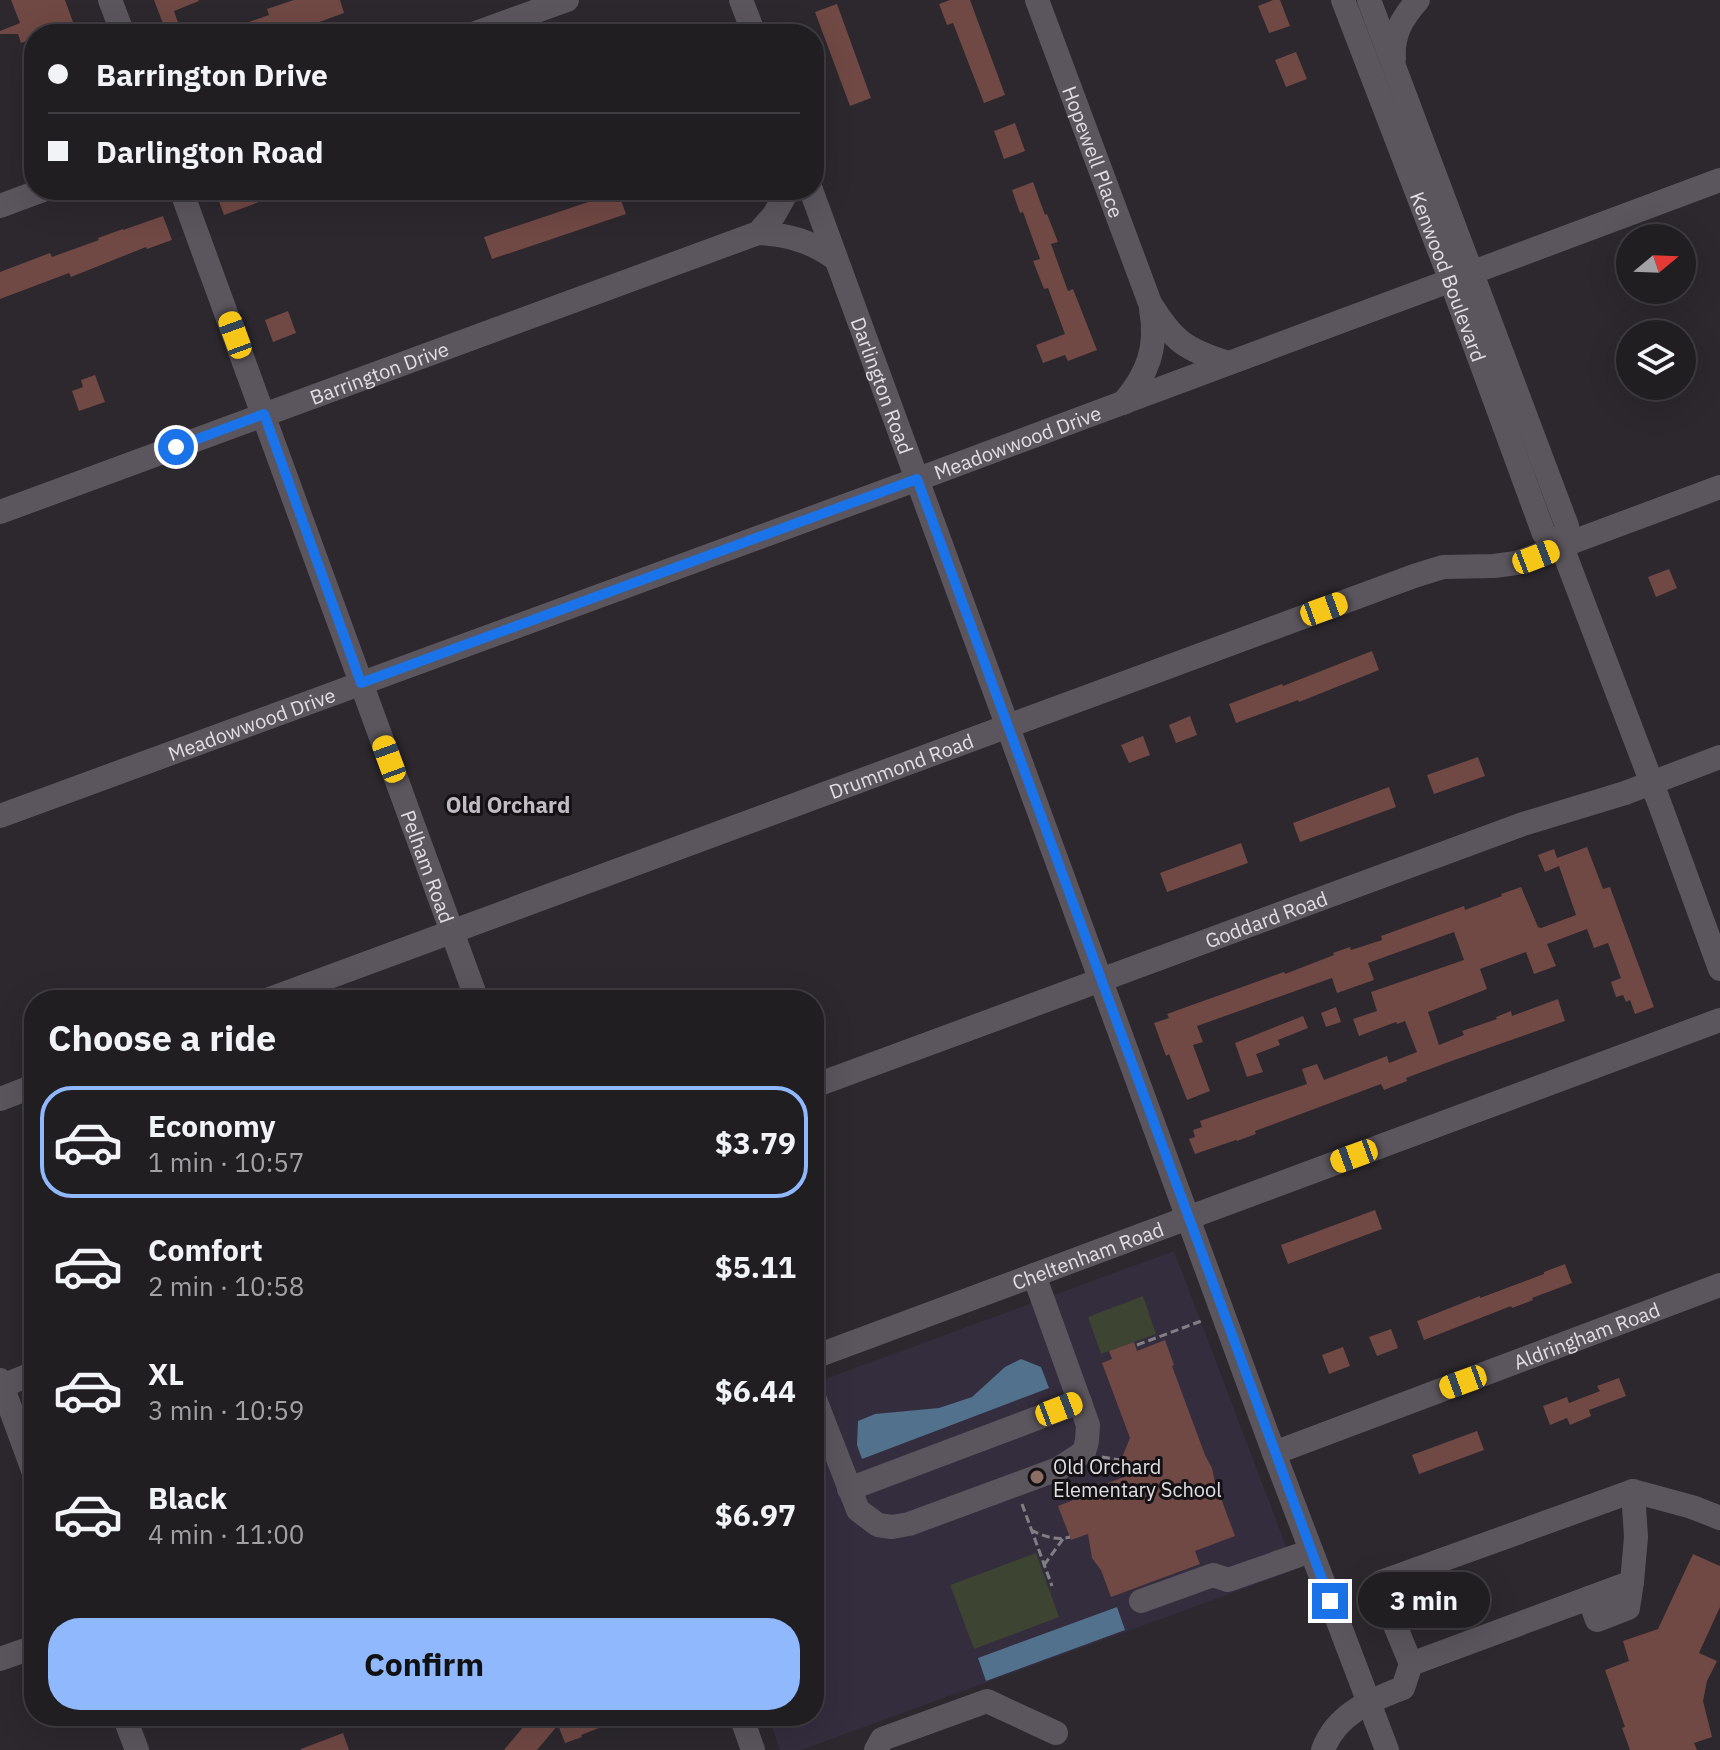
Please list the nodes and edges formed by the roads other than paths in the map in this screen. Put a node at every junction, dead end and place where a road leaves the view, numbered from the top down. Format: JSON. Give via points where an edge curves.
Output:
{"nodes":[{"id":1,"x":110,"y":0,"type":"edge"},
{"id":2,"x":567,"y":0,"type":"edge"},
{"id":3,"x":741,"y":0,"type":"edge"},
{"id":4,"x":1037,"y":0,"type":"edge"},
{"id":5,"x":1343,"y":0,"type":"edge"},
{"id":6,"x":1369,"y":0,"type":"edge"},
{"id":7,"x":1418,"y":0,"type":"edge"},
{"id":8,"x":119,"y":24,"type":"edge"},
{"id":9,"x":501,"y":24,"type":"edge"},
{"id":10,"x":750,"y":24,"type":"edge"},
{"id":11,"x":1394,"y":65,"type":"junction"},
{"id":12,"x":1371,"y":74,"type":"junction"},
{"id":13,"x":1720,"y":180,"type":"edge"},
{"id":14,"x":24,"y":197,"type":"edge"},
{"id":15,"x":185,"y":200,"type":"edge"},
{"id":16,"x":782,"y":200,"type":"edge"},
{"id":17,"x":815,"y":200,"type":"edge"},
{"id":18,"x":0,"y":206,"type":"edge"},
{"id":19,"x":758,"y":233,"type":"junction"},
{"id":20,"x":836,"y":259,"type":"junction"},
{"id":21,"x":1462,"y":277,"type":"junction"},
{"id":22,"x":1150,"y":303,"type":"junction"},
{"id":23,"x":1228,"y":363,"type":"junction"},
{"id":24,"x":1123,"y":403,"type":"junction"},
{"id":25,"x":264,"y":414,"type":"junction"},
{"id":26,"x":917,"y":479,"type":"junction"},
{"id":27,"x":1720,"y":487,"type":"edge"},
{"id":28,"x":0,"y":512,"type":"edge"},
{"id":29,"x":1562,"y":547,"type":"junction"},
{"id":30,"x":361,"y":683,"type":"junction"},
{"id":31,"x":1008,"y":727,"type":"junction"},
{"id":32,"x":1720,"y":757,"type":"edge"},
{"id":33,"x":1652,"y":783,"type":"junction"},
{"id":34,"x":0,"y":816,"type":"edge"},
{"id":35,"x":452,"y":932,"type":"junction"},
{"id":36,"x":1720,"y":969,"type":"edge"},
{"id":37,"x":1101,"y":980,"type":"junction"},
{"id":38,"x":294,"y":990,"type":"edge"},
{"id":39,"x":473,"y":990,"type":"edge"},
{"id":40,"x":1720,"y":1020,"type":"edge"},
{"id":41,"x":824,"y":1082,"type":"edge"},
{"id":42,"x":24,"y":1090,"type":"edge"},
{"id":43,"x":0,"y":1099,"type":"edge"},
{"id":44,"x":1189,"y":1218,"type":"junction"},
{"id":45,"x":1034,"y":1275,"type":"junction"},
{"id":46,"x":1720,"y":1285,"type":"edge"},
{"id":47,"x":824,"y":1353,"type":"edge"},
{"id":48,"x":24,"y":1377,"type":"edge"},
{"id":49,"x":1,"y":1385,"type":"edge"},
{"id":50,"x":1080,"y":1402,"type":"junction"},
{"id":51,"x":824,"y":1423,"type":"edge"},
{"id":52,"x":24,"y":1446,"type":"edge"},
{"id":53,"x":1274,"y":1453,"type":"junction"},
{"id":54,"x":849,"y":1489,"type":"junction"},
{"id":55,"x":1633,"y":1491,"type":"junction"},
{"id":56,"x":1720,"y":1518,"type":"edge"},
{"id":57,"x":1311,"y":1551,"type":"junction"},
{"id":58,"x":1141,"y":1601,"type":"dead end"},
{"id":59,"x":24,"y":1651,"type":"edge"},
{"id":60,"x":0,"y":1659,"type":"edge"},
{"id":61,"x":1411,"y":1664,"type":"junction"},
{"id":62,"x":1369,"y":1700,"type":"junction"},
{"id":63,"x":128,"y":1726,"type":"edge"},
{"id":64,"x":745,"y":1726,"type":"edge"},
{"id":65,"x":1056,"y":1733,"type":"dead end"},
{"id":66,"x":137,"y":1750,"type":"edge"},
{"id":67,"x":753,"y":1750,"type":"edge"},
{"id":68,"x":876,"y":1750,"type":"edge"},
{"id":69,"x":1323,"y":1750,"type":"edge"},
{"id":70,"x":1387,"y":1750,"type":"edge"}],
"edges":[{"from":1,"to":8,"type":"street"},
{"from":2,"to":9,"type":"street"},
{"from":3,"to":10,"type":"street"},
{"from":4,"to":22,"type":"street","name":"Hopewell Place"},
{"from":5,"to":12,"type":"street","name":"Kenwood Boulevard"},
{"from":6,"to":11,"type":"street","name":"Kenwood Boulevard"},
{"from":7,"to":11,"type":"street","via":[[1396,30]]},
{"from":11,"to":12,"type":"street"},
{"from":11,"to":21,"type":"street","name":"Kenwood Boulevard"},
{"from":12,"to":21,"type":"street","name":"Kenwood Boulevard"},
{"from":13,"to":21,"type":"street","name":"Meadowwood Drive"},
{"from":14,"to":18,"type":"street"},
{"from":15,"to":25,"type":"street","name":"Pelham Road"},
{"from":16,"to":19,"type":"street"},
{"from":17,"to":20,"type":"street","name":"Darlington Road"},
{"from":19,"to":20,"type":"street","name":"Barrington Drive","via":[[785,235],[818,246]]},
{"from":19,"to":25,"type":"street","name":"Barrington Drive"},
{"from":20,"to":26,"type":"street","name":"Darlington Road"},
{"from":21,"to":23,"type":"street","name":"Meadowwood Drive"},
{"from":21,"to":29,"type":"street","name":"Kenwood Boulevard","via":[[1544,534]]},
{"from":22,"to":23,"type":"street","name":"Hopewell Place","via":[[1177,340]]},
{"from":22,"to":24,"type":"street","name":"Hopewell Place","via":[[1152,349],[1136,388]]},
{"from":23,"to":24,"type":"street","name":"Meadowwood Drive"},
{"from":24,"to":26,"type":"street","name":"Meadowwood Drive"},
{"from":25,"to":28,"type":"street","name":"Barrington Drive"},
{"from":25,"to":30,"type":"street","name":"Pelham Road"},
{"from":26,"to":30,"type":"street","name":"Meadowwood Drive"},
{"from":26,"to":31,"type":"street","name":"Darlington Road"},
{"from":27,"to":29,"type":"street","name":"Drummond Road"},
{"from":29,"to":31,"type":"street","name":"Drummond Road","via":[[1516,563],[1443,567],[1414,576]]},
{"from":29,"to":33,"type":"street","name":"Kenwood Boulevard"},
{"from":30,"to":34,"type":"street","name":"Meadowwood Drive"},
{"from":30,"to":35,"type":"street","name":"Pelham Road"},
{"from":31,"to":35,"type":"street","name":"Drummond Road"},
{"from":31,"to":37,"type":"street","name":"Darlington Road"},
{"from":32,"to":33,"type":"street","name":"Goddard Road"},
{"from":33,"to":36,"type":"street","name":"Kenwood Boulevard"},
{"from":33,"to":37,"type":"street","name":"Goddard Road","via":[[1523,824]]},
{"from":35,"to":38,"type":"street","name":"Drummond Road"},
{"from":35,"to":39,"type":"street","name":"Pelham Road"},
{"from":37,"to":41,"type":"street","name":"Goddard Road"},
{"from":37,"to":44,"type":"street","name":"Darlington Road"},
{"from":40,"to":44,"type":"street","name":"Cheltenham Road"},
{"from":42,"to":43,"type":"street"},
{"from":44,"to":45,"type":"street","name":"Cheltenham Road"},
{"from":44,"to":53,"type":"street","name":"Darlington Road"},
{"from":45,"to":47,"type":"street","name":"Cheltenham Road"},
{"from":45,"to":50,"type":"street"},
{"from":46,"to":53,"type":"street","name":"Aldringham Road"},
{"from":48,"to":49,"type":"street"},
{"from":49,"to":52,"type":"street"},
{"from":50,"to":54,"type":"street"},
{"from":50,"to":54,"type":"street","via":[[1088,1425],[1084,1452],[1058,1469],[892,1527],[866,1518]]},
{"from":51,"to":54,"type":"street"},
{"from":53,"to":57,"type":"street","name":"Darlington Road"},
{"from":55,"to":56,"type":"street"},
{"from":55,"to":61,"type":"street","via":[[1632,1582]]},
{"from":55,"to":61,"type":"street","via":[[1381,1582]]},
{"from":57,"to":58,"type":"street","via":[[1228,1580],[1213,1575]]},
{"from":57,"to":62,"type":"street","name":"Darlington Road"},
{"from":59,"to":60,"type":"street"},
{"from":61,"to":62,"type":"street","via":[[1403,1688]]},
{"from":62,"to":69,"type":"street","via":[[1340,1722]]},
{"from":62,"to":70,"type":"street","name":"Darlington Road"},
{"from":63,"to":66,"type":"street"},
{"from":64,"to":67,"type":"street"},
{"from":65,"to":68,"type":"street","via":[[987,1701],[882,1739]]}]}
